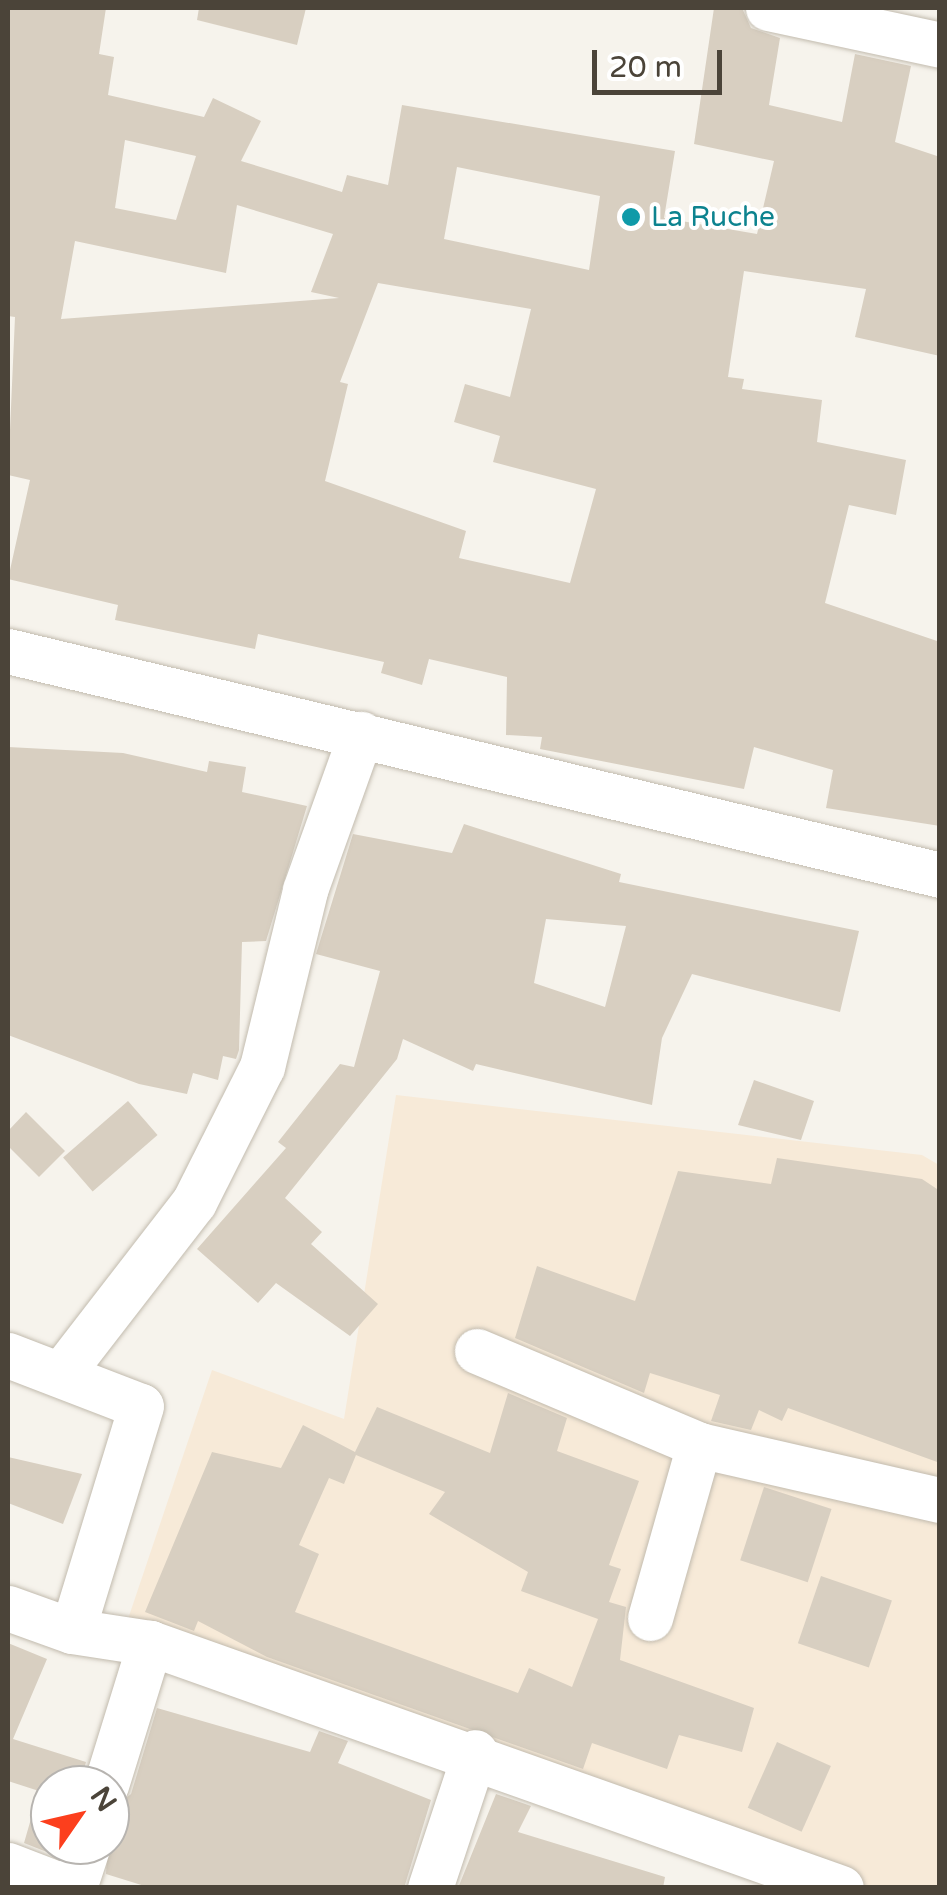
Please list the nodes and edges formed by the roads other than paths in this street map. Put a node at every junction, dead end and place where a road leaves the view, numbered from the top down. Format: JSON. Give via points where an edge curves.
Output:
{"nodes":[{"id":1,"x":768,"y":8,"type":"edge"},
{"id":2,"x":940,"y":46,"type":"edge"},
{"id":3,"x":8,"y":651,"type":"edge"},
{"id":4,"x":361,"y":734,"type":"junction"},
{"id":5,"x":940,"y":875,"type":"edge"},
{"id":6,"x":478,"y":1351,"type":"dead end"},
{"id":7,"x":8,"y":1355,"type":"edge"},
{"id":8,"x":61,"y":1374,"type":"junction"},
{"id":9,"x":698,"y":1446,"type":"junction"},
{"id":10,"x":940,"y":1500,"type":"edge"},
{"id":11,"x":8,"y":1608,"type":"edge"},
{"id":12,"x":650,"y":1618,"type":"dead end"},
{"id":13,"x":72,"y":1631,"type":"junction"},
{"id":14,"x":150,"y":1643,"type":"junction"},
{"id":15,"x":475,"y":1752,"type":"junction"},
{"id":16,"x":112,"y":1765,"type":"edge"},
{"id":17,"x":8,"y":1865,"type":"edge"},
{"id":18,"x":71,"y":1888,"type":"edge"},
{"id":19,"x":430,"y":1888,"type":"edge"},
{"id":20,"x":841,"y":1888,"type":"edge"}],
"edges":[{"from":1,"to":2,"type":"street"},
{"from":3,"to":4,"type":"street"},
{"from":4,"to":5,"type":"street"},
{"from":4,"to":8,"type":"street","via":[[305,890],[262,1067],[194,1202]]},
{"from":6,"to":9,"type":"street"},
{"from":7,"to":8,"type":"street"},
{"from":8,"to":13,"type":"street","via":[[140,1406]]},
{"from":9,"to":10,"type":"street"},
{"from":9,"to":12,"type":"street"},
{"from":11,"to":13,"type":"street"},
{"from":13,"to":14,"type":"street"},
{"from":14,"to":15,"type":"street"},
{"from":14,"to":16,"type":"street"},
{"from":15,"to":19,"type":"street"},
{"from":15,"to":20,"type":"street"},
{"from":17,"to":18,"type":"street"}]}
